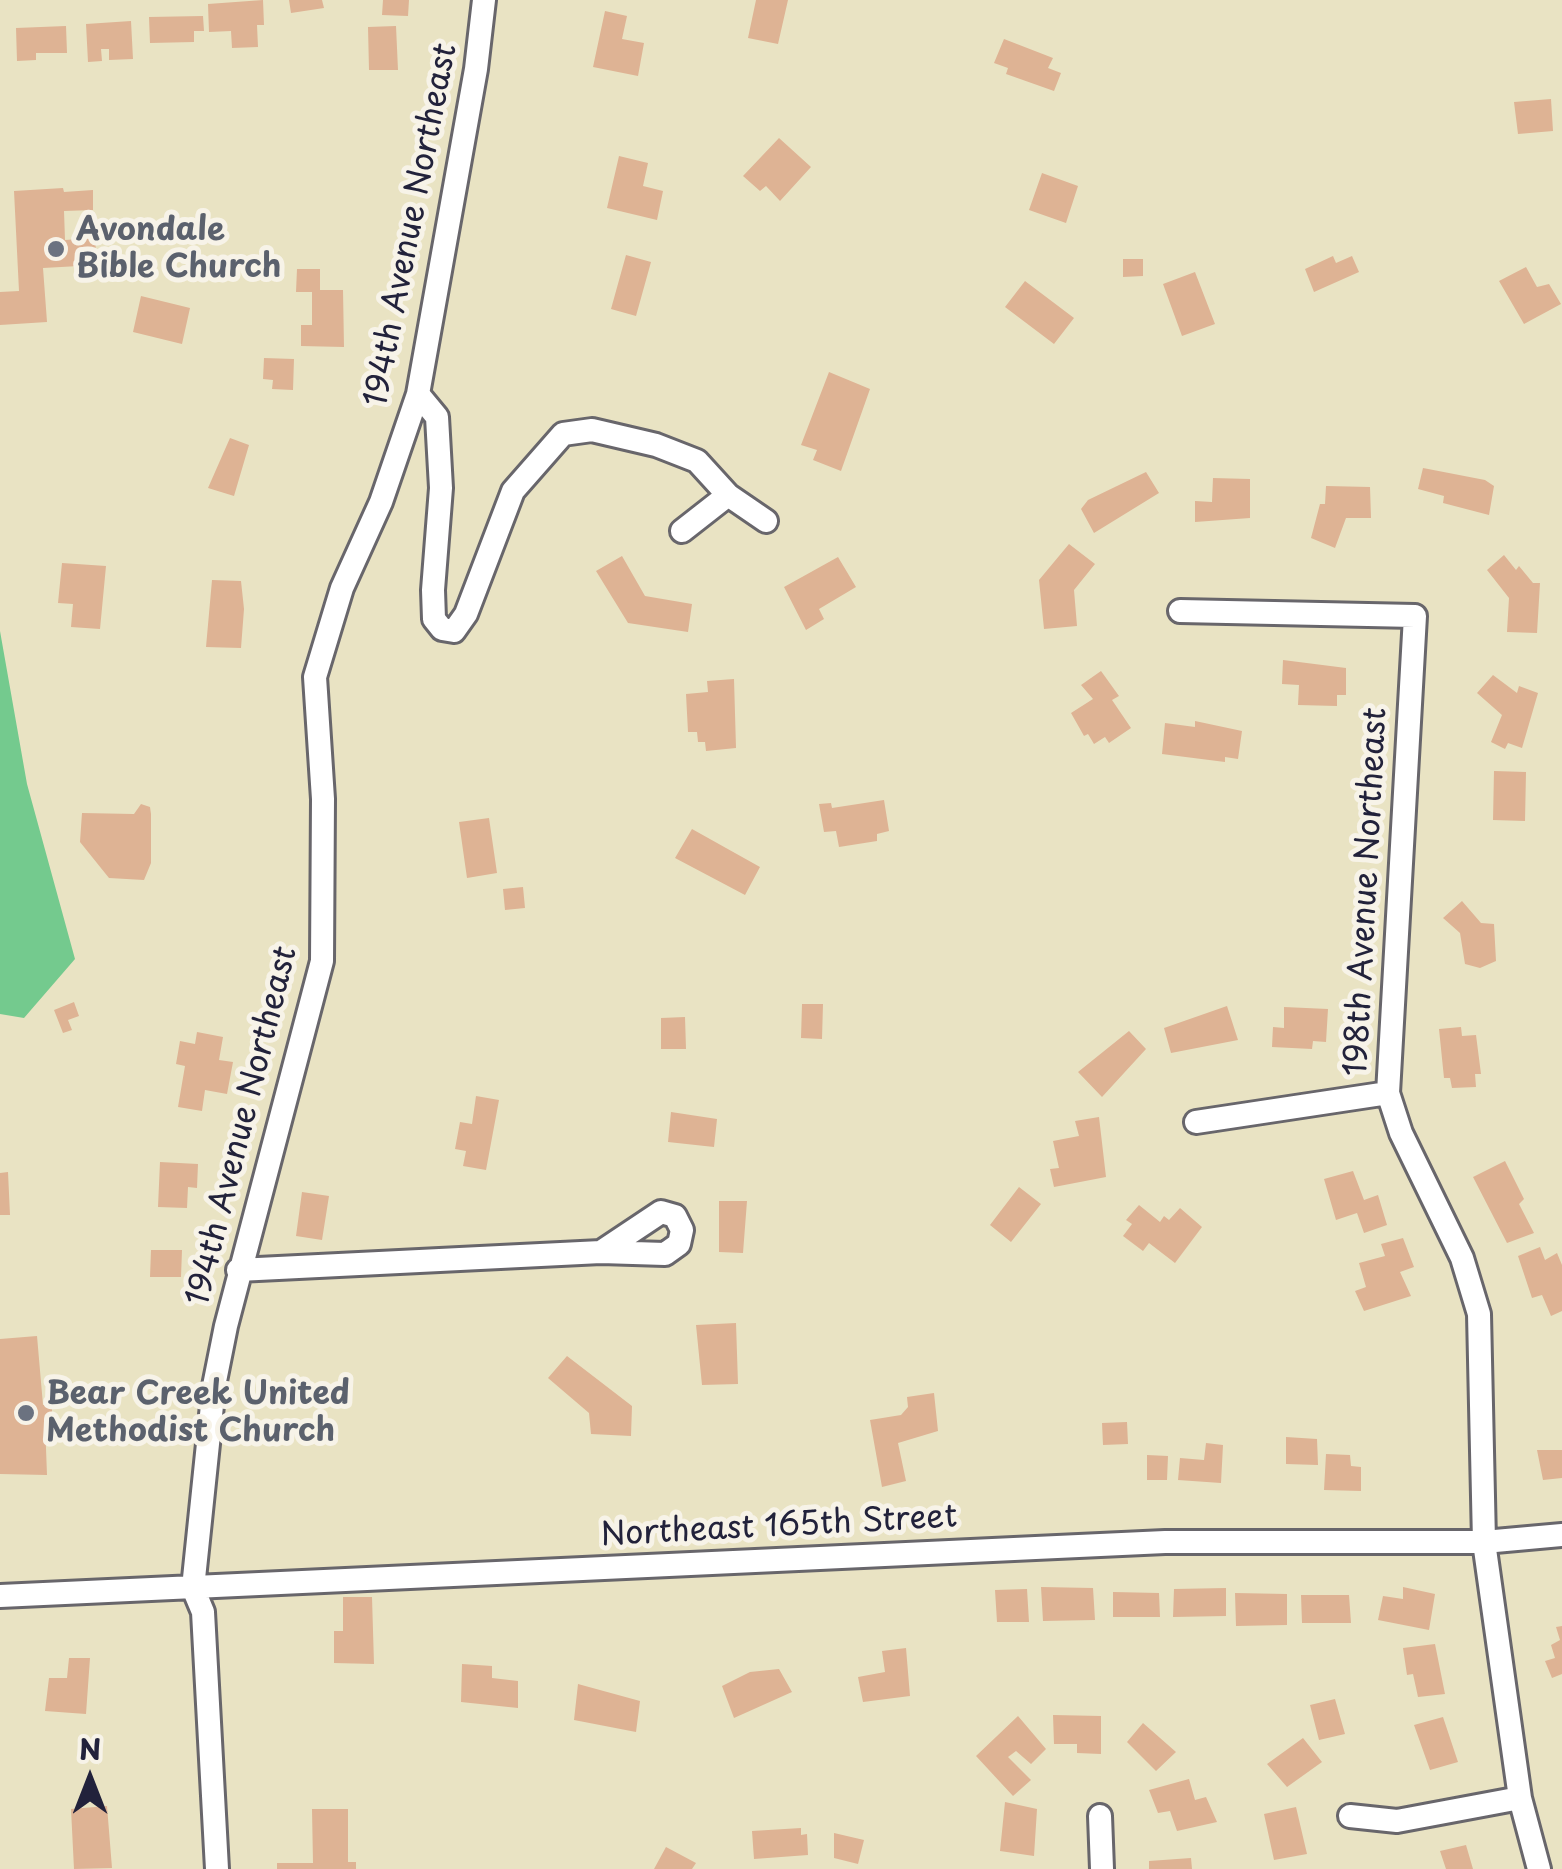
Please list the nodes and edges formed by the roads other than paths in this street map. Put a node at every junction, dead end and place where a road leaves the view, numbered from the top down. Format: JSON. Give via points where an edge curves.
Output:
{"nodes":[{"id":1,"x":484,"y":0,"type":"edge"},
{"id":2,"x":418,"y":394,"type":"junction"},
{"id":3,"x":728,"y":496,"type":"junction"},
{"id":4,"x":766,"y":521,"type":"dead end"},
{"id":5,"x":682,"y":532,"type":"dead end"},
{"id":6,"x":1180,"y":611,"type":"dead end"},
{"id":7,"x":1388,"y":1093,"type":"junction"},
{"id":8,"x":1196,"y":1122,"type":"dead end"},
{"id":9,"x":601,"y":1252,"type":"dead end"},
{"id":10,"x":238,"y":1270,"type":"junction"},
{"id":11,"x":1562,"y":1535,"type":"edge"},
{"id":12,"x":1484,"y":1542,"type":"junction"},
{"id":13,"x":194,"y":1588,"type":"junction"},
{"id":14,"x":0,"y":1596,"type":"edge"},
{"id":15,"x":1520,"y":1798,"type":"junction"},
{"id":16,"x":1100,"y":1816,"type":"dead end"},
{"id":17,"x":1350,"y":1816,"type":"dead end"},
{"id":18,"x":216,"y":1869,"type":"edge"},
{"id":19,"x":1102,"y":1869,"type":"edge"},
{"id":20,"x":1538,"y":1869,"type":"edge"}],
"edges":[{"from":1,"to":2,"type":"street","name":"194th Avenue Northeast"},
{"from":2,"to":3,"type":"street","via":[[437,417],[441,488],[433,590],[434,619],[442,630],[454,631],[466,614],[513,491],[563,434],[592,430],[656,445],[696,461]]},
{"from":2,"to":10,"type":"street","name":"194th Avenue Northeast","via":[[342,588],[315,677],[323,799],[322,962]]},
{"from":3,"to":4,"type":"street"},
{"from":3,"to":5,"type":"street"},
{"from":6,"to":7,"type":"street","name":"198th Avenue Northeast","via":[[1415,616]]},
{"from":7,"to":8,"type":"street"},
{"from":7,"to":12,"type":"street","name":"198th Avenue Northeast","via":[[1462,1258],[1479,1314]]},
{"from":9,"to":10,"type":"street"},
{"from":10,"to":13,"type":"street","name":"194th Avenue Northeast","via":[[214,1386]]},
{"from":11,"to":12,"type":"street","name":"Northeast 165th Street"},
{"from":12,"to":13,"type":"street","name":"Northeast 165th Street","via":[[1165,1542]]},
{"from":12,"to":15,"type":"street","name":"198th Avenue Northeast"},
{"from":13,"to":14,"type":"street","name":"Northeast 165th Street"},
{"from":13,"to":18,"type":"street","name":"194th Avenue Northeast","via":[[202,1612]]},
{"from":15,"to":17,"type":"street","via":[[1398,1821]]},
{"from":15,"to":20,"type":"street","name":"198th Avenue Northeast"},
{"from":16,"to":19,"type":"street"}]}
